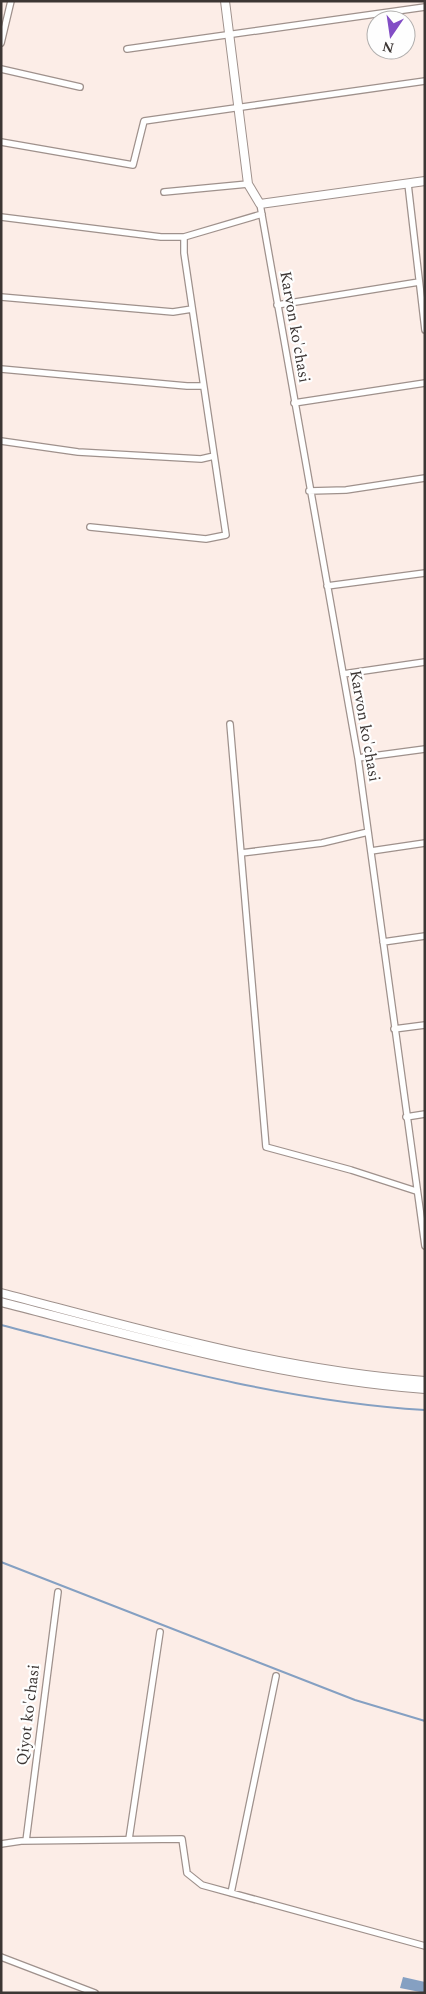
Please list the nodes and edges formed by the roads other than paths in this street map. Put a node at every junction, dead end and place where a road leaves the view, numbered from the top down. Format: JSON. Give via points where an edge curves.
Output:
{"nodes":[{"id":1,"x":11,"y":1,"type":"edge"},
{"id":2,"x":225,"y":1,"type":"edge"},
{"id":3,"x":425,"y":7,"type":"edge"},
{"id":4,"x":230,"y":34,"type":"junction"},
{"id":5,"x":1,"y":43,"type":"edge"},
{"id":6,"x":127,"y":49,"type":"dead end"},
{"id":7,"x":1,"y":69,"type":"edge"},
{"id":8,"x":425,"y":81,"type":"edge"},
{"id":9,"x":80,"y":87,"type":"dead end"},
{"id":10,"x":239,"y":108,"type":"junction"},
{"id":11,"x":1,"y":142,"type":"edge"},
{"id":12,"x":425,"y":181,"type":"edge"},
{"id":13,"x":248,"y":184,"type":"junction"},
{"id":14,"x":408,"y":184,"type":"junction"},
{"id":15,"x":164,"y":192,"type":"dead end"},
{"id":16,"x":260,"y":204,"type":"junction"},
{"id":17,"x":262,"y":214,"type":"junction"},
{"id":18,"x":1,"y":217,"type":"edge"},
{"id":19,"x":184,"y":237,"type":"junction"},
{"id":20,"x":419,"y":282,"type":"junction"},
{"id":21,"x":422,"y":291,"type":"edge"},
{"id":22,"x":1,"y":297,"type":"edge"},
{"id":23,"x":277,"y":305,"type":"junction"},
{"id":24,"x":192,"y":309,"type":"junction"},
{"id":25,"x":425,"y":330,"type":"edge"},
{"id":26,"x":1,"y":369,"type":"edge"},
{"id":27,"x":425,"y":383,"type":"edge"},
{"id":28,"x":204,"y":386,"type":"junction"},
{"id":29,"x":294,"y":403,"type":"junction"},
{"id":30,"x":1,"y":441,"type":"edge"},
{"id":31,"x":214,"y":456,"type":"junction"},
{"id":32,"x":425,"y":478,"type":"edge"},
{"id":33,"x":309,"y":491,"type":"junction"},
{"id":34,"x":90,"y":527,"type":"dead end"},
{"id":35,"x":425,"y":573,"type":"edge"},
{"id":36,"x":326,"y":586,"type":"junction"},
{"id":37,"x":425,"y":662,"type":"edge"},
{"id":38,"x":343,"y":674,"type":"junction"},
{"id":39,"x":230,"y":724,"type":"dead end"},
{"id":40,"x":425,"y":749,"type":"edge"},
{"id":41,"x":358,"y":758,"type":"junction"},
{"id":42,"x":368,"y":832,"type":"junction"},
{"id":43,"x":425,"y":843,"type":"edge"},
{"id":44,"x":370,"y":851,"type":"junction"},
{"id":45,"x":241,"y":853,"type":"junction"},
{"id":46,"x":425,"y":936,"type":"edge"},
{"id":47,"x":383,"y":942,"type":"junction"},
{"id":48,"x":425,"y":1025,"type":"edge"},
{"id":49,"x":394,"y":1029,"type":"junction"},
{"id":50,"x":425,"y":1114,"type":"edge"},
{"id":51,"x":406,"y":1117,"type":"junction"},
{"id":52,"x":416,"y":1191,"type":"junction"},
{"id":53,"x":421,"y":1206,"type":"edge"},
{"id":54,"x":425,"y":1246,"type":"edge"},
{"id":55,"x":1,"y":1293,"type":"edge"},
{"id":56,"x":1,"y":1302,"type":"edge"},
{"id":57,"x":425,"y":1381,"type":"edge"},
{"id":58,"x":425,"y":1388,"type":"edge"},
{"id":59,"x":58,"y":1592,"type":"dead end"},
{"id":60,"x":160,"y":1632,"type":"dead end"},
{"id":61,"x":276,"y":1676,"type":"dead end"},
{"id":62,"x":129,"y":1839,"type":"junction"},
{"id":63,"x":26,"y":1841,"type":"junction"},
{"id":64,"x":1,"y":1844,"type":"edge"},
{"id":65,"x":231,"y":1893,"type":"junction"},
{"id":66,"x":425,"y":1946,"type":"edge"},
{"id":67,"x":1,"y":1957,"type":"edge"},
{"id":68,"x":94,"y":1993,"type":"edge"}],
"edges":[{"from":1,"to":5,"type":"street"},
{"from":2,"to":4,"type":"main road","name":"Karvon ko'chasi"},
{"from":3,"to":4,"type":"street"},
{"from":4,"to":6,"type":"street"},
{"from":4,"to":10,"type":"main road","name":"Karvon ko'chasi"},
{"from":7,"to":9,"type":"street"},
{"from":8,"to":10,"type":"street"},
{"from":10,"to":11,"type":"street","via":[[144,121],[133,165]]},
{"from":10,"to":13,"type":"main road","name":"Karvon ko'chasi"},
{"from":12,"to":14,"type":"main road"},
{"from":13,"to":15,"type":"street"},
{"from":13,"to":16,"type":"main road","name":"Karvon ko'chasi"},
{"from":14,"to":16,"type":"main road"},
{"from":14,"to":20,"type":"street"},
{"from":16,"to":17,"type":"street","name":"Karvon ko'chasi"},
{"from":17,"to":19,"type":"street"},
{"from":17,"to":23,"type":"street","name":"Karvon ko'chasi"},
{"from":18,"to":19,"type":"street","via":[[128,235]]},
{"from":19,"to":24,"type":"street"},
{"from":20,"to":21,"type":"street"},
{"from":20,"to":23,"type":"street"},
{"from":21,"to":25,"type":"street"},
{"from":22,"to":24,"type":"street","via":[[173,312]]},
{"from":23,"to":29,"type":"street","name":"Karvon ko'chasi"},
{"from":24,"to":28,"type":"street"},
{"from":26,"to":28,"type":"street"},
{"from":27,"to":29,"type":"street"},
{"from":28,"to":31,"type":"street"},
{"from":29,"to":33,"type":"street","name":"Karvon ko'chasi"},
{"from":30,"to":31,"type":"street","via":[[78,452],[201,459]]},
{"from":31,"to":34,"type":"street","via":[[226,535],[206,539]]},
{"from":32,"to":33,"type":"street","via":[[346,490]]},
{"from":33,"to":36,"type":"street","name":"Karvon ko'chasi"},
{"from":35,"to":36,"type":"street"},
{"from":36,"to":38,"type":"street","name":"Karvon ko'chasi"},
{"from":37,"to":38,"type":"street"},
{"from":38,"to":41,"type":"street","name":"Karvon ko'chasi"},
{"from":39,"to":45,"type":"street"},
{"from":40,"to":41,"type":"street"},
{"from":41,"to":42,"type":"street","name":"Karvon ko'chasi"},
{"from":42,"to":44,"type":"street","name":"Karvon ko'chasi"},
{"from":42,"to":45,"type":"street","via":[[313,844]]},
{"from":43,"to":44,"type":"street"},
{"from":44,"to":47,"type":"street","name":"Karvon ko'chasi"},
{"from":45,"to":52,"type":"street","via":[[266,1147]]},
{"from":46,"to":47,"type":"street"},
{"from":47,"to":49,"type":"street","name":"Karvon ko'chasi"},
{"from":48,"to":49,"type":"street"},
{"from":49,"to":51,"type":"street","name":"Karvon ko'chasi"},
{"from":50,"to":51,"type":"street"},
{"from":51,"to":52,"type":"street","name":"Karvon ko'chasi"},
{"from":52,"to":53,"type":"street","name":"Karvon ko'chasi"},
{"from":53,"to":54,"type":"street","name":"Karvon ko'chasi"},
{"from":55,"to":57,"type":"main road","via":[[294,1366]]},
{"from":56,"to":58,"type":"main road","via":[[265,1368],[338,1380]]},
{"from":59,"to":63,"type":"street","name":"Qiyot ko'chasi"},
{"from":60,"to":62,"type":"street"},
{"from":61,"to":65,"type":"street"},
{"from":62,"to":63,"type":"street"},
{"from":62,"to":65,"type":"street","via":[[182,1839],[186,1873],[202,1885]]},
{"from":63,"to":64,"type":"street"},
{"from":65,"to":66,"type":"street"},
{"from":67,"to":68,"type":"street"}]}
